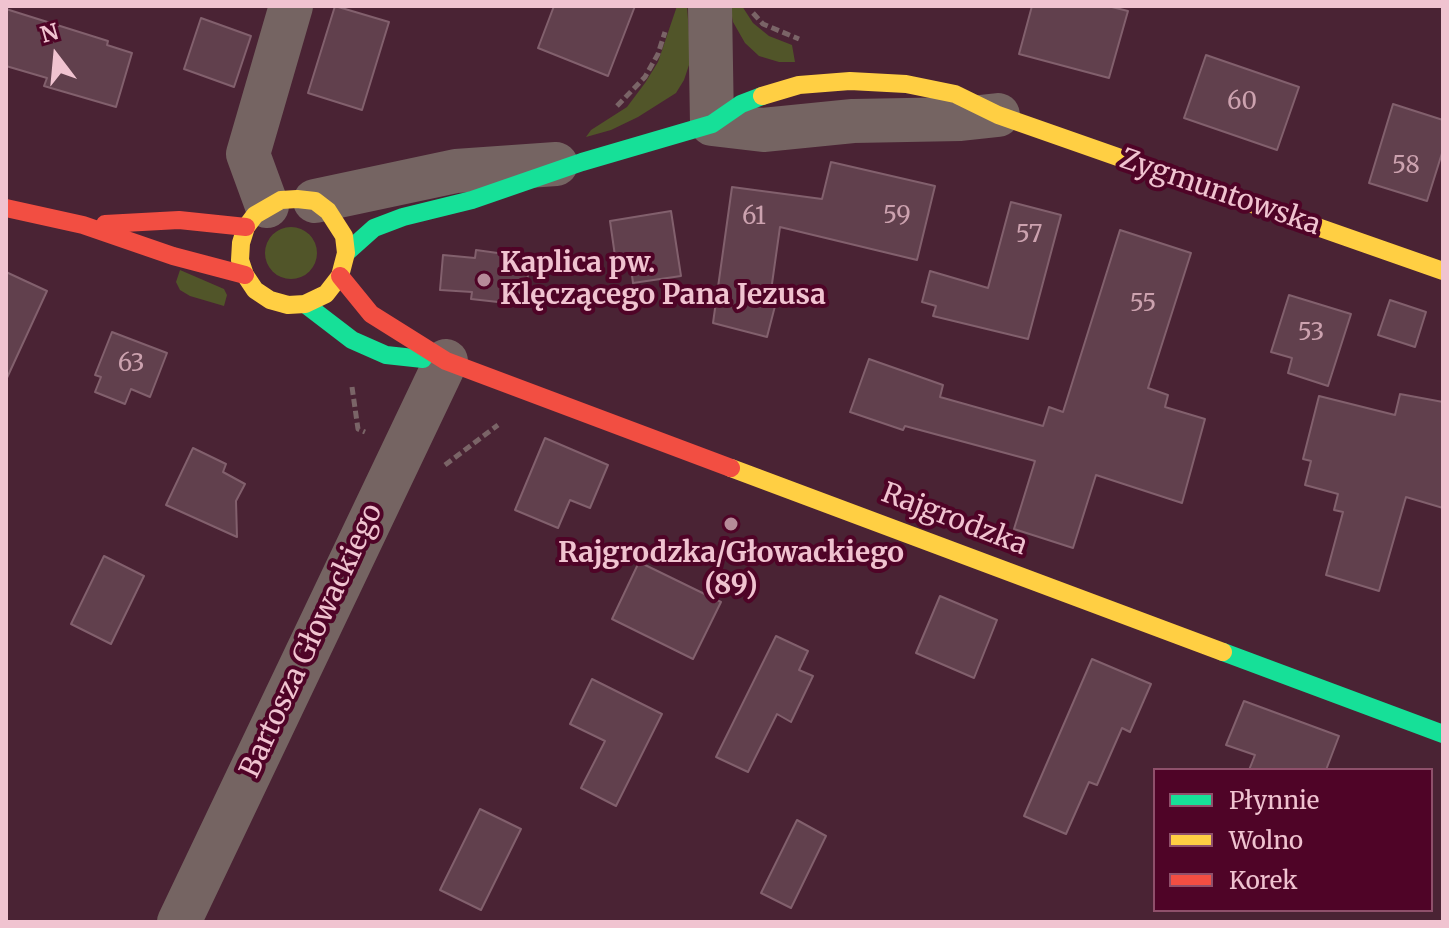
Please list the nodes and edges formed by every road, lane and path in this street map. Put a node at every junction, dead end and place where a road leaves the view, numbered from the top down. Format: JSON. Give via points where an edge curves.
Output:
{"nodes":[{"id":1,"x":291,"y":6,"type":"edge"},
{"id":2,"x":710,"y":6,"type":"edge"},
{"id":3,"x":668,"y":19,"type":"dead end"},
{"id":4,"x":608,"y":114,"type":"dead end"},
{"id":5,"x":998,"y":115,"type":"joint"},
{"id":6,"x":712,"y":124,"type":"junction"},
{"id":7,"x":582,"y":162,"type":"junction"},
{"id":8,"x":315,"y":201,"type":"junction"},
{"id":9,"x":6,"y":208,"type":"edge"},
{"id":10,"x":256,"y":216,"type":"junction"},
{"id":11,"x":83,"y":225,"type":"junction"},
{"id":12,"x":346,"y":253,"type":"junction"},
{"id":13,"x":1443,"y":271,"type":"edge"},
{"id":14,"x":245,"y":275,"type":"junction"},
{"id":15,"x":340,"y":276,"type":"junction"},
{"id":16,"x":305,"y":304,"type":"junction"},
{"id":17,"x":446,"y":361,"type":"junction"},
{"id":18,"x":1443,"y":734,"type":"edge"},
{"id":19,"x":179,"y":922,"type":"edge"}],
"edges":[{"from":1,"to":10,"type":"street","via":[[248,154]]},
{"from":2,"to":6,"type":"street"},
{"from":3,"to":4,"type":"path","via":[[645,77]]},
{"from":5,"to":6,"type":"street","name":"Zygmuntowska","via":[[763,130]]},
{"from":5,"to":13,"type":"street","name":"Zygmuntowska"},
{"from":6,"to":7,"type":"street","name":"Zygmuntowska"},
{"from":7,"to":8,"type":"street","name":"Zygmuntowska","via":[[456,171]]},
{"from":7,"to":12,"type":"street","name":"Zygmuntowska","via":[[374,228]]},
{"from":8,"to":10,"type":"street","via":[[281,200]]},
{"from":8,"to":12,"type":"street","via":[[337,222]]},
{"from":9,"to":11,"type":"street"},
{"from":10,"to":11,"type":"street"},
{"from":10,"to":14,"type":"street","via":[[241,243]]},
{"from":11,"to":14,"type":"street"},
{"from":12,"to":15,"type":"street"},
{"from":14,"to":16,"type":"street","via":[[270,300]]},
{"from":15,"to":16,"type":"street","via":[[326,294]]},
{"from":15,"to":17,"type":"street","name":"Rajgrodzka","via":[[371,314]]},
{"from":16,"to":17,"type":"street","name":"Rajgrodzka","via":[[352,340],[386,355]]},
{"from":17,"to":18,"type":"street","name":"Rajgrodzka"},
{"from":17,"to":19,"type":"street","name":"Bartosza Głowackiego"}]}
